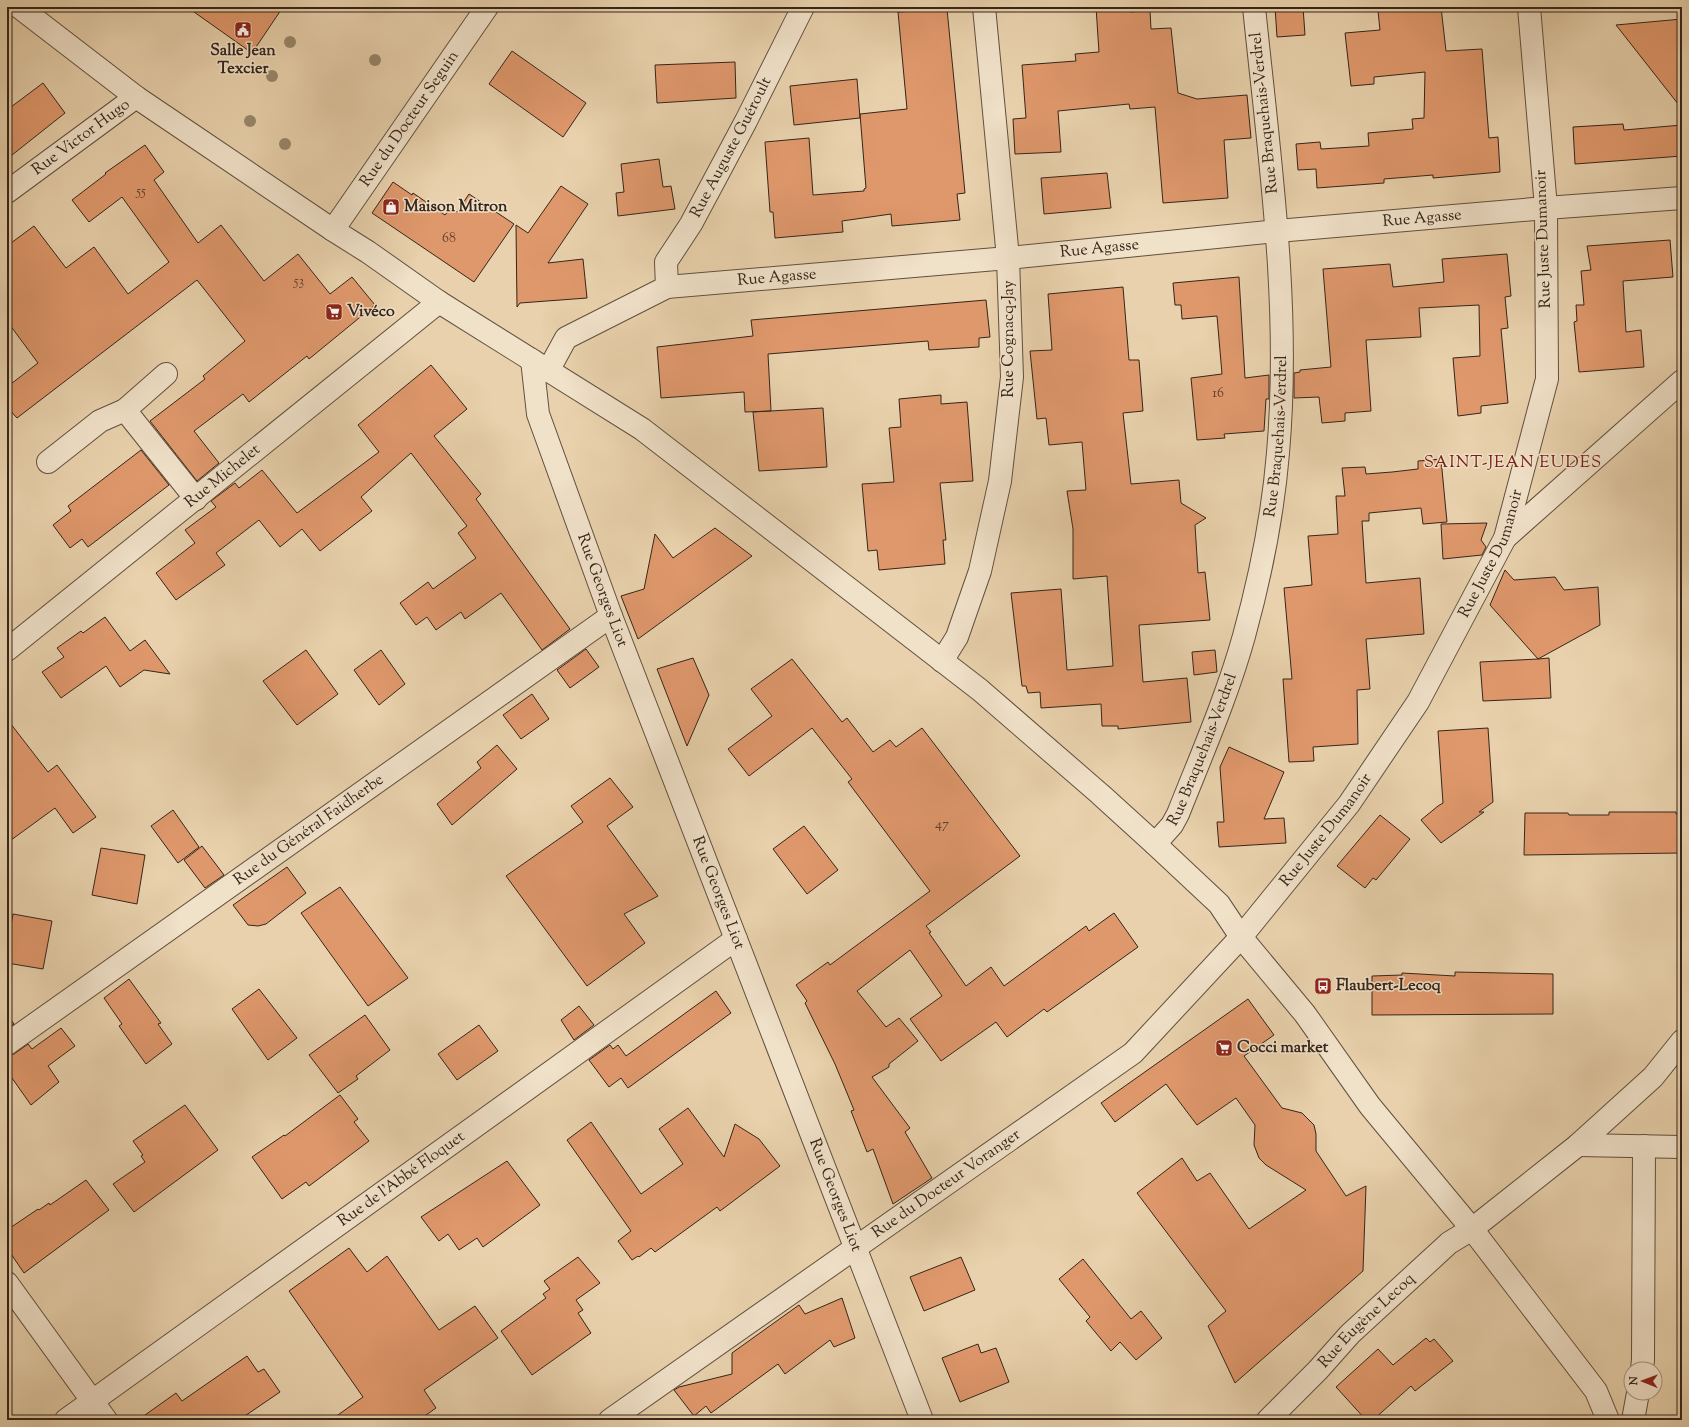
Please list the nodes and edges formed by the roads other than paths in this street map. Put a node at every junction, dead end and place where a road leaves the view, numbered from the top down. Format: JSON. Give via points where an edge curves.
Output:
{"nodes":[{"id":1,"x":487,"y":7,"type":"edge"},
{"id":2,"x":803,"y":7,"type":"edge"},
{"id":3,"x":984,"y":7,"type":"edge"},
{"id":4,"x":1254,"y":7,"type":"edge"},
{"id":5,"x":1529,"y":7,"type":"edge"},
{"id":6,"x":30,"y":10,"type":"edge"},
{"id":7,"x":136,"y":97,"type":"junction"},
{"id":8,"x":7,"y":192,"type":"edge"},
{"id":9,"x":1682,"y":198,"type":"edge"},
{"id":10,"x":1546,"y":208,"type":"junction"},
{"id":11,"x":333,"y":230,"type":"junction"},
{"id":12,"x":1276,"y":231,"type":"junction"},
{"id":13,"x":1008,"y":258,"type":"junction"},
{"id":14,"x":667,"y":287,"type":"junction"},
{"id":15,"x":439,"y":302,"type":"junction"},
{"id":16,"x":540,"y":366,"type":"junction"},
{"id":17,"x":166,"y":374,"type":"dead end"},
{"id":18,"x":1682,"y":381,"type":"edge"},
{"id":19,"x":126,"y":410,"type":"junction"},
{"id":20,"x":48,"y":462,"type":"dead end"},
{"id":21,"x":196,"y":499,"type":"junction"},
{"id":22,"x":1505,"y":538,"type":"junction"},
{"id":23,"x":611,"y":616,"type":"junction"},
{"id":24,"x":7,"y":650,"type":"edge"},
{"id":25,"x":942,"y":661,"type":"junction"},
{"id":26,"x":1155,"y":844,"type":"junction"},
{"id":27,"x":1241,"y":937,"type":"junction"},
{"id":28,"x":736,"y":939,"type":"junction"},
{"id":29,"x":1682,"y":1041,"type":"edge"},
{"id":30,"x":7,"y":1044,"type":"edge"},
{"id":31,"x":1578,"y":1145,"type":"junction"},
{"id":32,"x":1644,"y":1146,"type":"junction"},
{"id":33,"x":1682,"y":1147,"type":"edge"},
{"id":34,"x":1472,"y":1229,"type":"junction"},
{"id":35,"x":855,"y":1247,"type":"junction"},
{"id":36,"x":7,"y":1284,"type":"edge"},
{"id":37,"x":1642,"y":1361,"type":"edge"},
{"id":38,"x":93,"y":1401,"type":"junction"},
{"id":39,"x":1637,"y":1401,"type":"edge"},
{"id":40,"x":66,"y":1420,"type":"edge"},
{"id":41,"x":106,"y":1420,"type":"edge"},
{"id":42,"x":610,"y":1420,"type":"edge"},
{"id":43,"x":922,"y":1420,"type":"edge"},
{"id":44,"x":1268,"y":1420,"type":"edge"},
{"id":45,"x":1608,"y":1420,"type":"edge"},
{"id":46,"x":1633,"y":1420,"type":"edge"}],
"edges":[{"from":1,"to":11,"type":"street","name":"Rue du Docteur Seguin"},
{"from":2,"to":14,"type":"street","name":"Rue Auguste Guéroult","via":[[691,224],[666,262]]},
{"from":3,"to":13,"type":"street","name":"Rue Cognacq-Jay"},
{"from":4,"to":12,"type":"street","name":"Rue Braquehais-Verdrel"},
{"from":5,"to":10,"type":"street","name":"Rue Juste Dumanoir"},
{"from":6,"to":7,"type":"street"},
{"from":7,"to":8,"type":"street","name":"Rue Victor Hugo"},
{"from":7,"to":11,"type":"street"},
{"from":9,"to":10,"type":"street","name":"Rue Agasse"},
{"from":10,"to":12,"type":"street","name":"Rue Agasse"},
{"from":10,"to":22,"type":"street","name":"Rue Juste Dumanoir","via":[[1546,379]]},
{"from":11,"to":15,"type":"street"},
{"from":12,"to":13,"type":"street","name":"Rue Agasse"},
{"from":12,"to":26,"type":"street","name":"Rue Braquehais-Verdrel","via":[[1282,352],[1278,454],[1264,552],[1244,637],[1213,728],[1178,814]]},
{"from":13,"to":14,"type":"street","name":"Rue Agasse"},
{"from":13,"to":25,"type":"street","name":"Rue Cognacq-Jay","via":[[1012,377],[1000,481],[980,570],[957,637]]},
{"from":14,"to":16,"type":"street","name":"Rue Agasse","via":[[566,338]]},
{"from":15,"to":16,"type":"street"},
{"from":15,"to":21,"type":"street","name":"Rue Michelet"},
{"from":16,"to":23,"type":"street","name":"Rue Georges Liot","via":[[538,414]]},
{"from":16,"to":25,"type":"street","via":[[642,430]]},
{"from":17,"to":19,"type":"street"},
{"from":18,"to":22,"type":"street"},
{"from":19,"to":20,"type":"street","via":[[100,421]]},
{"from":19,"to":21,"type":"street"},
{"from":21,"to":24,"type":"street","name":"Rue Michelet"},
{"from":22,"to":27,"type":"street","name":"Rue Juste Dumanoir","via":[[1414,708],[1349,804]]},
{"from":23,"to":28,"type":"street","name":"Rue Georges Liot"},
{"from":23,"to":30,"type":"street","name":"Rue du Général Faidherbe"},
{"from":25,"to":26,"type":"street","via":[[980,690]]},
{"from":26,"to":27,"type":"street","via":[[1219,904]]},
{"from":27,"to":34,"type":"street","via":[[1305,1014],[1370,1106]]},
{"from":27,"to":35,"type":"street","name":"Rue du Docteur Voranger","via":[[1133,1053]]},
{"from":28,"to":35,"type":"street","name":"Rue Georges Liot"},
{"from":28,"to":38,"type":"street","name":"Rue de l'Abbé Floquet"},
{"from":29,"to":31,"type":"street","name":"Rue Eugène Lecoq","via":[[1653,1077]]},
{"from":31,"to":32,"type":"street"},
{"from":31,"to":34,"type":"street","name":"Rue Eugène Lecoq"},
{"from":32,"to":33,"type":"street"},
{"from":32,"to":37,"type":"street"},
{"from":34,"to":44,"type":"street","name":"Rue Eugène Lecoq","via":[[1449,1243],[1350,1334]]},
{"from":34,"to":45,"type":"street","via":[[1596,1392]]},
{"from":35,"to":42,"type":"street","name":"Rue du Docteur Voranger"},
{"from":35,"to":43,"type":"street","name":"Rue Georges Liot"},
{"from":36,"to":38,"type":"street"},
{"from":38,"to":40,"type":"street","name":"Rue de l'Abbé Floquet"},
{"from":38,"to":41,"type":"street"},
{"from":39,"to":46,"type":"street"}]}
